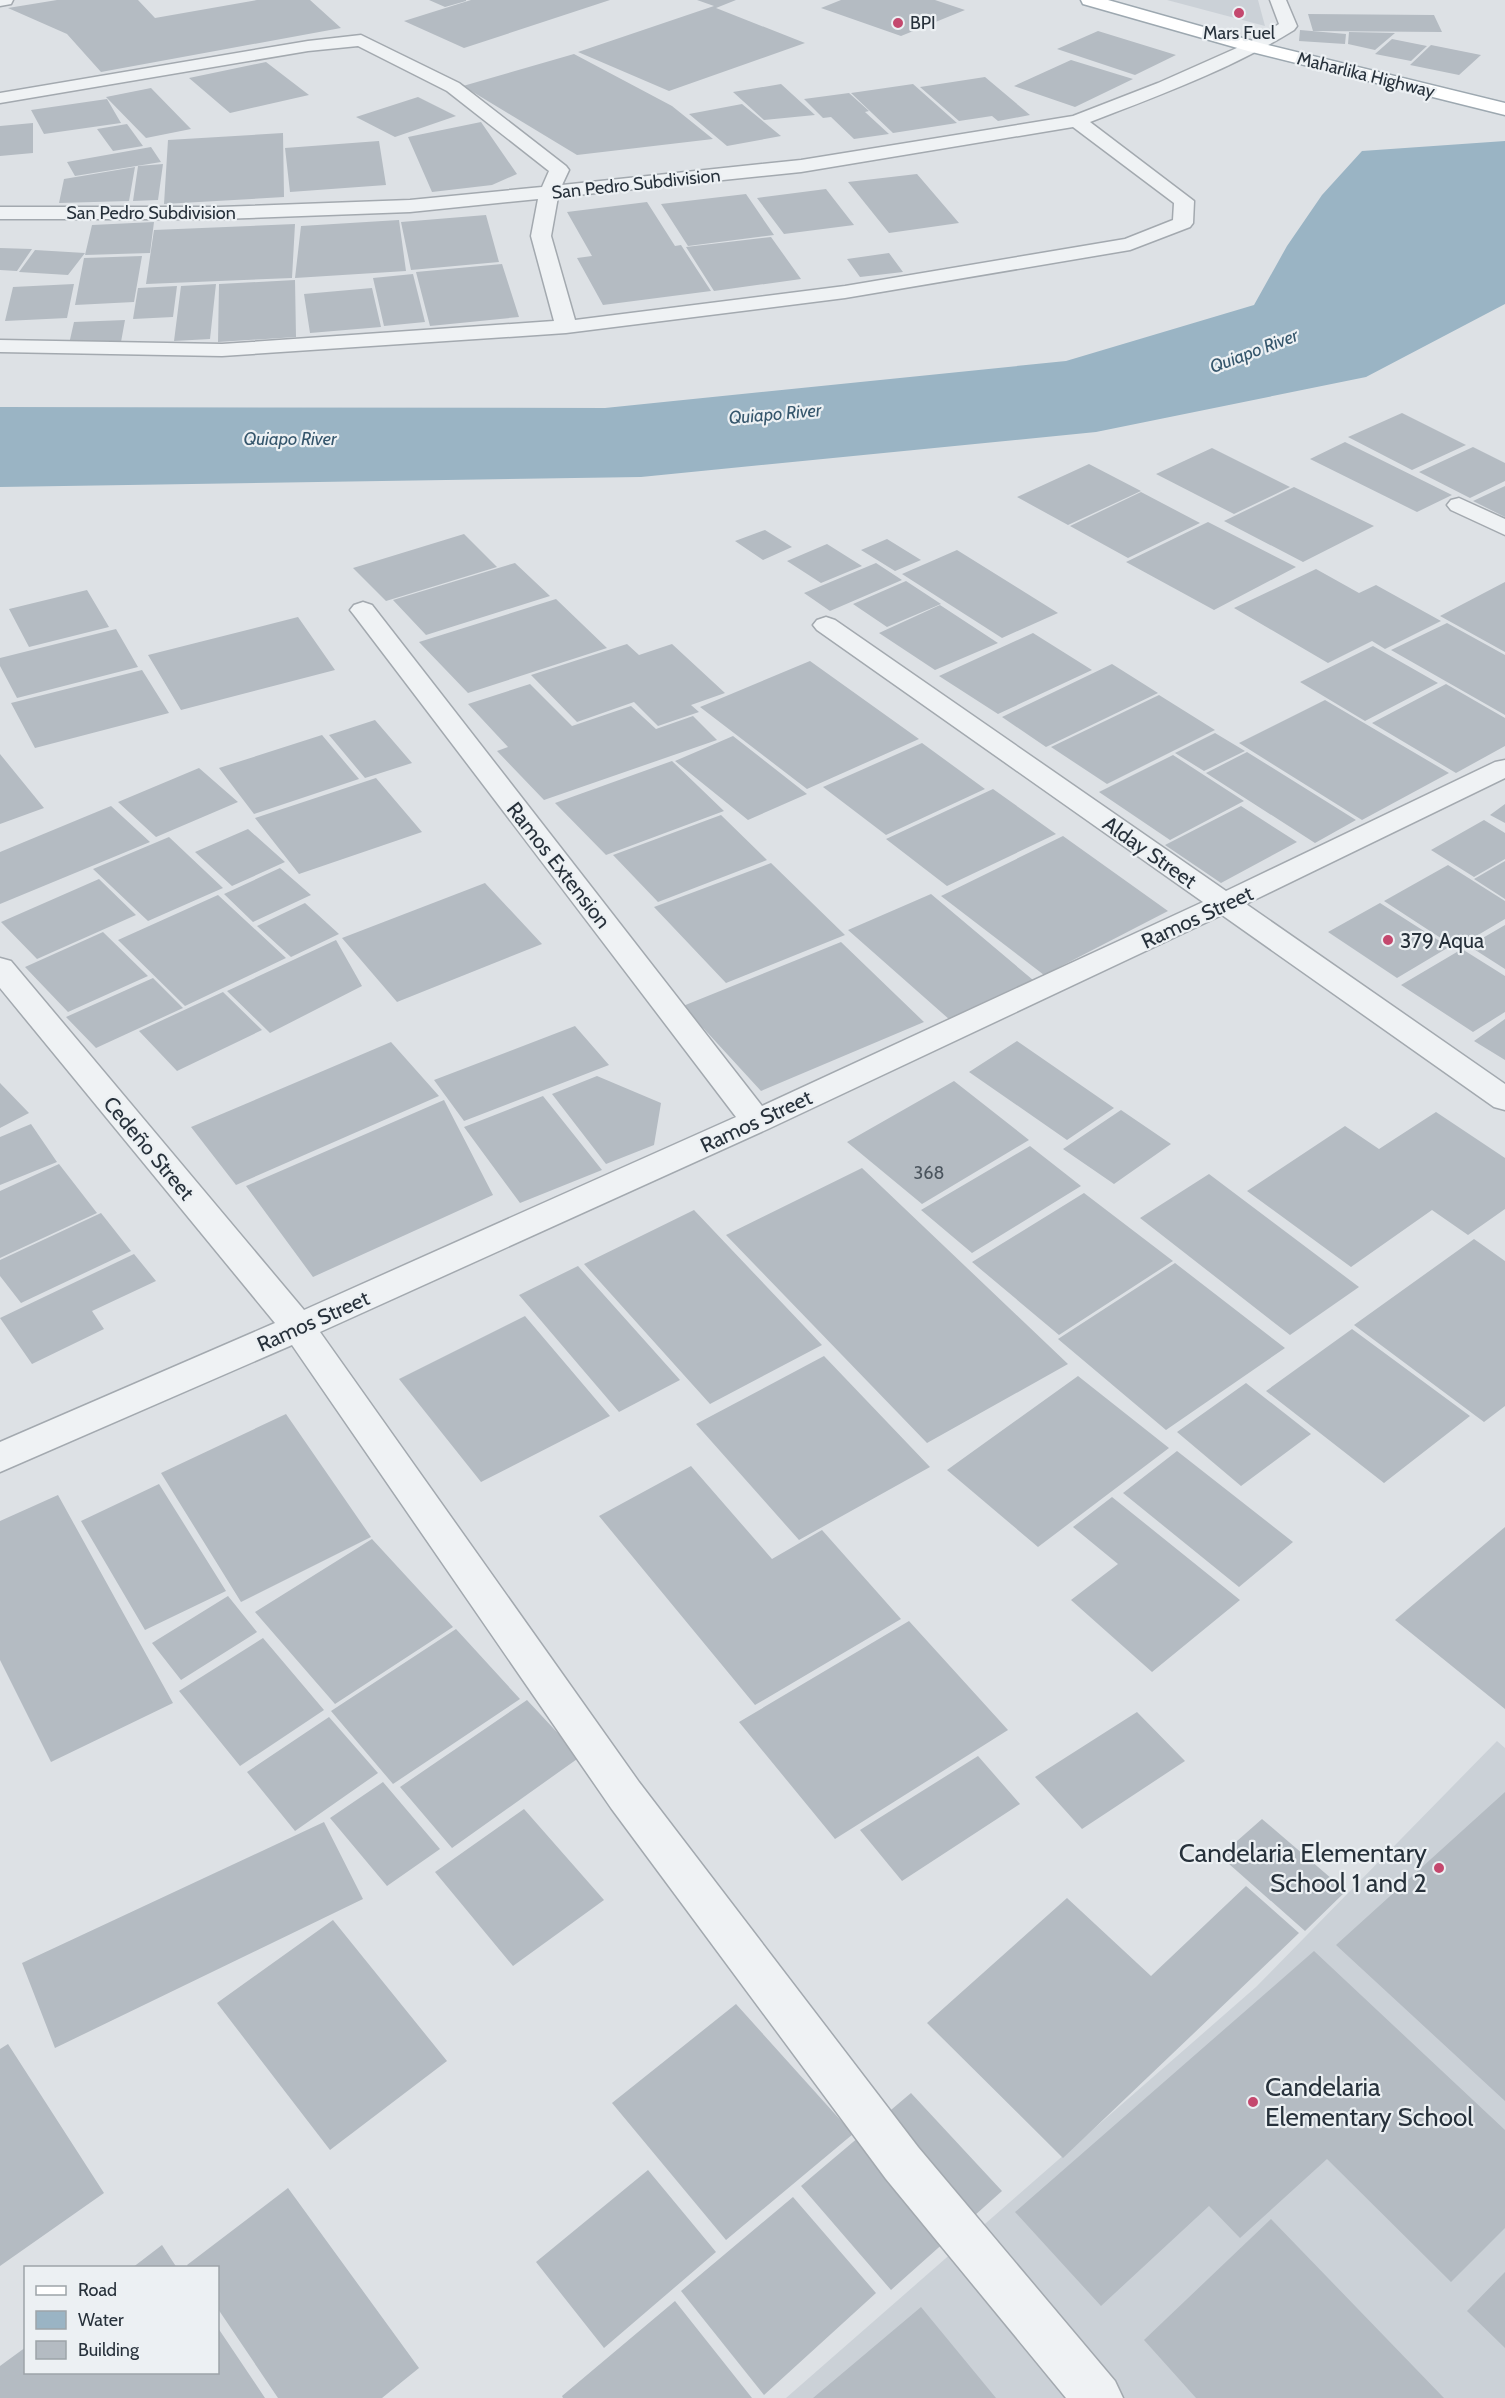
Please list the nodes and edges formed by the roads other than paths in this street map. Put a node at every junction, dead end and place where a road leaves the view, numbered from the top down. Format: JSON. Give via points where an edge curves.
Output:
{"nodes":[{"id":1,"x":5,"y":0,"type":"edge"},
{"id":2,"x":1089,"y":0,"type":"edge"},
{"id":3,"x":1278,"y":0,"type":"edge"},
{"id":4,"x":0,"y":1,"type":"edge"},
{"id":5,"x":1254,"y":47,"type":"junction"},
{"id":6,"x":0,"y":98,"type":"edge"},
{"id":7,"x":1505,"y":109,"type":"edge"},
{"id":8,"x":1077,"y":121,"type":"junction"},
{"id":9,"x":549,"y":194,"type":"junction"},
{"id":10,"x":0,"y":213,"type":"edge"},
{"id":11,"x":566,"y":327,"type":"junction"},
{"id":12,"x":0,"y":346,"type":"edge"},
{"id":13,"x":1459,"y":505,"type":"dead end"},
{"id":14,"x":1505,"y":528,"type":"edge"},
{"id":15,"x":363,"y":610,"type":"dead end"},
{"id":16,"x":826,"y":625,"type":"dead end"},
{"id":17,"x":1505,"y":768,"type":"edge"},
{"id":18,"x":1226,"y":904,"type":"junction"},
{"id":19,"x":0,"y":968,"type":"edge"},
{"id":20,"x":1505,"y":1099,"type":"edge"},
{"id":21,"x":756,"y":1121,"type":"junction"},
{"id":22,"x":299,"y":1328,"type":"junction"},
{"id":23,"x":0,"y":1458,"type":"edge"},
{"id":24,"x":1098,"y":2398,"type":"edge"}],
"edges":[{"from":1,"to":4,"type":"street"},
{"from":2,"to":5,"type":"main road","name":"Maharlika Highway"},
{"from":3,"to":5,"type":"street","name":"San Pedro Subdivision","via":[[1288,26]]},
{"from":5,"to":7,"type":"main road","name":"Maharlika Highway"},
{"from":5,"to":8,"type":"street","name":"San Pedro Subdivision"},
{"from":6,"to":9,"type":"street","via":[[361,40],[453,87],[559,170]]},
{"from":8,"to":9,"type":"street","name":"San Pedro Subdivision","via":[[801,166]]},
{"from":8,"to":11,"type":"street","via":[[1184,201],[1184,223],[1130,244],[868,289]]},
{"from":9,"to":10,"type":"street","name":"San Pedro Subdivision","via":[[410,206],[219,213]]},
{"from":9,"to":11,"type":"street","via":[[541,236]]},
{"from":11,"to":12,"type":"street","via":[[222,350]]},
{"from":13,"to":14,"type":"street"},
{"from":15,"to":21,"type":"street","name":"Ramos Extension"},
{"from":16,"to":18,"type":"street","name":"Alday Street"},
{"from":17,"to":18,"type":"street","name":"Ramos Street"},
{"from":18,"to":20,"type":"street","name":"Alday Street"},
{"from":18,"to":21,"type":"street","name":"Ramos Street"},
{"from":19,"to":22,"type":"street","name":"Cedeño Street"},
{"from":21,"to":22,"type":"street","name":"Ramos Street"},
{"from":22,"to":23,"type":"street","name":"Ramos Street"},
{"from":22,"to":24,"type":"street","name":"Cedeño Street","via":[[640,1814],[902,2163]]}]}
